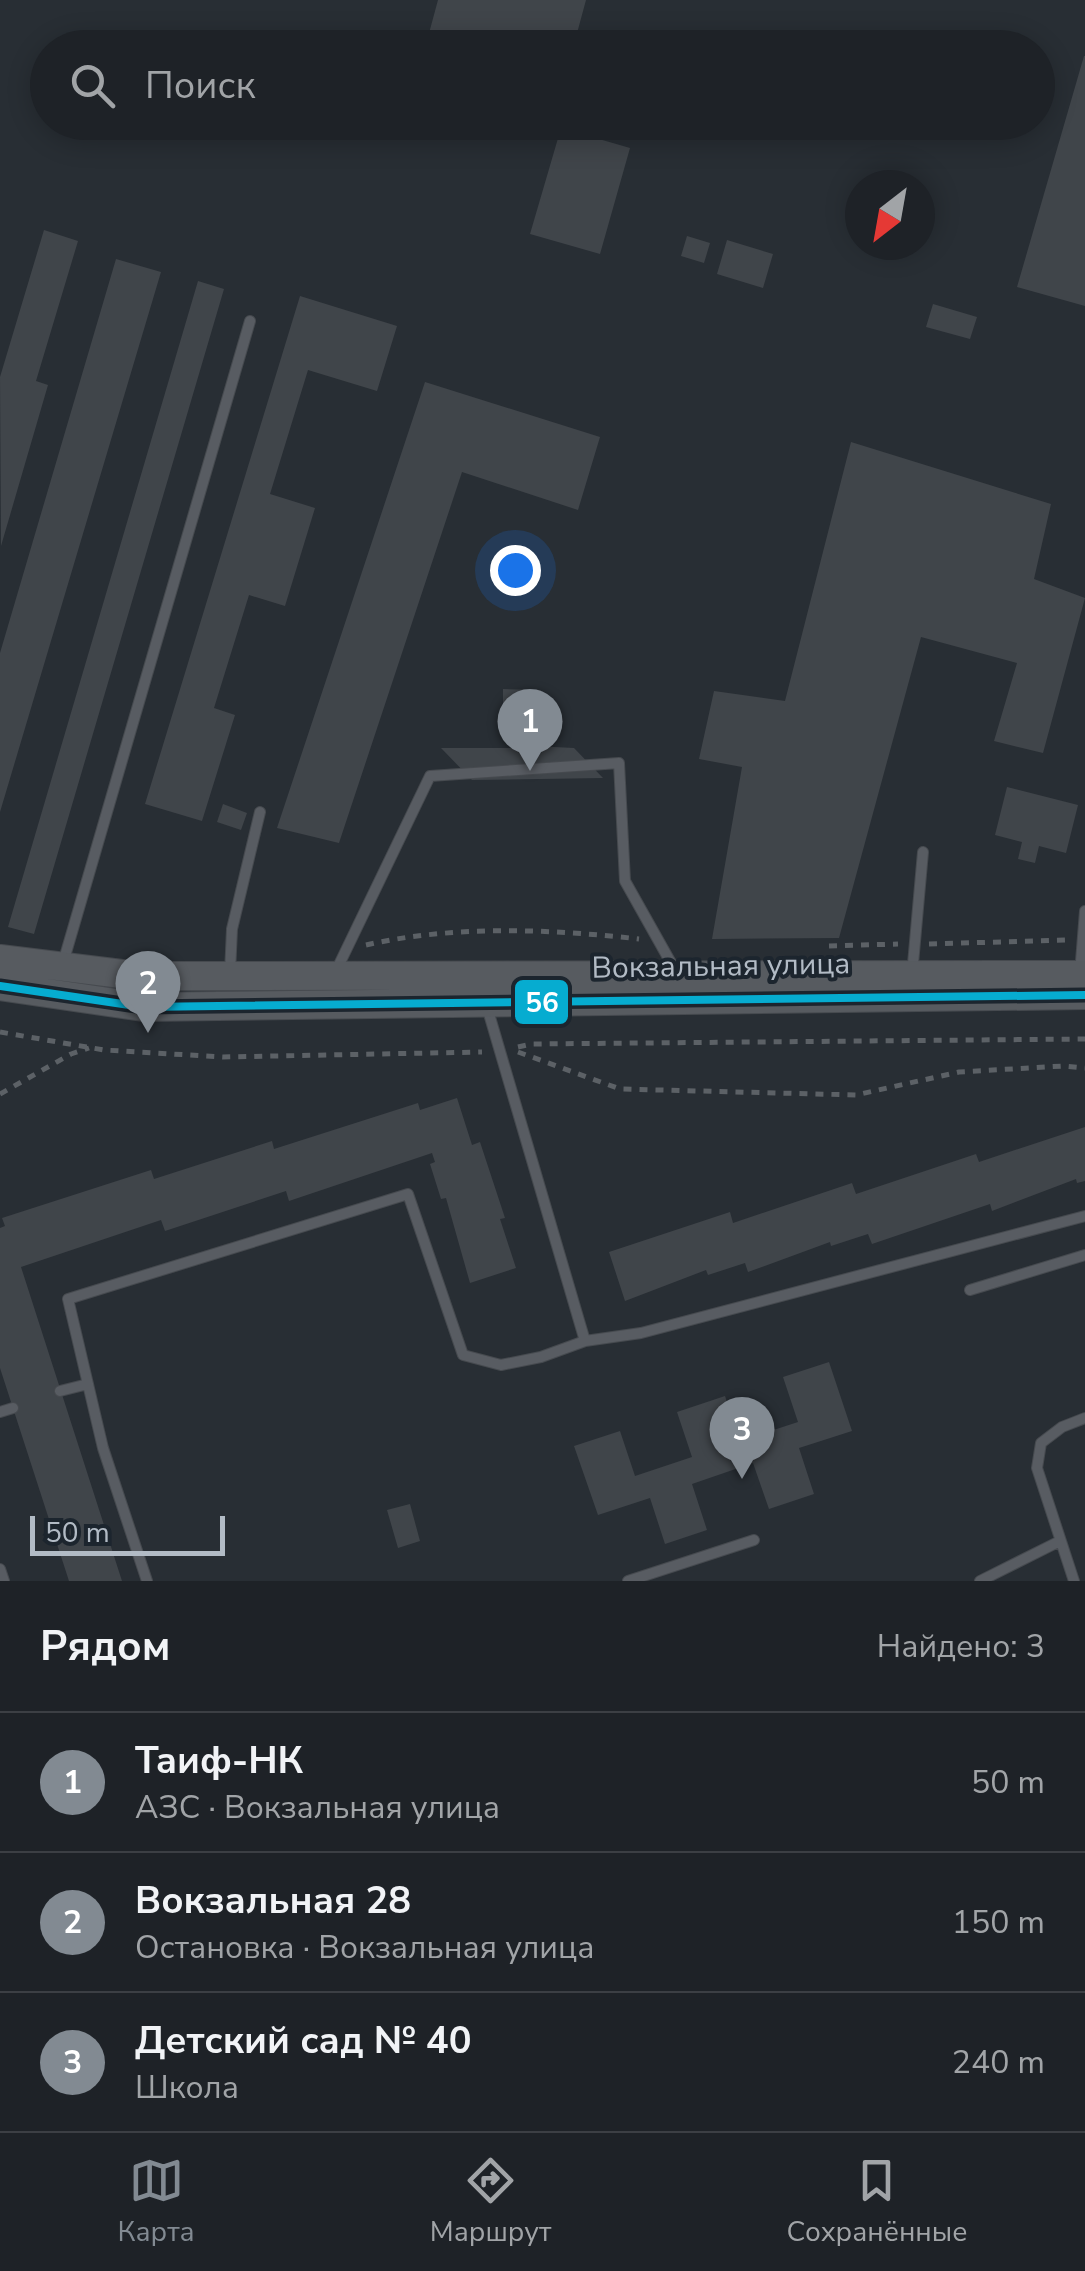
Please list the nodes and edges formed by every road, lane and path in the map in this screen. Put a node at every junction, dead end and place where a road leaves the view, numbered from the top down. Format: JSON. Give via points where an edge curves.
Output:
{"nodes":[{"id":1,"x":250,"y":321,"type":"dead end"},
{"id":2,"x":260,"y":812,"type":"dead end"},
{"id":3,"x":923,"y":852,"type":"dead end"},
{"id":4,"x":1085,"y":911,"type":"edge"},
{"id":5,"x":0,"y":960,"type":"edge"},
{"id":6,"x":62,"y":968,"type":"junction"},
{"id":7,"x":678,"y":975,"type":"junction"},
{"id":8,"x":912,"y":975,"type":"junction"},
{"id":9,"x":230,"y":976,"type":"junction"},
{"id":10,"x":334,"y":976,"type":"junction"},
{"id":11,"x":1083,"y":982,"type":"edge"},
{"id":12,"x":0,"y":986,"type":"edge"},
{"id":13,"x":484,"y":988,"type":"junction"},
{"id":14,"x":0,"y":1032,"type":"edge"},
{"id":15,"x":1085,"y":1039,"type":"edge"},
{"id":16,"x":92,"y":1047,"type":"junction"},
{"id":17,"x":500,"y":1052,"type":"junction"},
{"id":18,"x":1085,"y":1068,"type":"edge"},
{"id":19,"x":0,"y":1094,"type":"edge"},
{"id":20,"x":1085,"y":1216,"type":"edge"},
{"id":21,"x":1085,"y":1256,"type":"edge"},
{"id":22,"x":970,"y":1290,"type":"dead end"},
{"id":23,"x":585,"y":1342,"type":"junction"},
{"id":24,"x":88,"y":1384,"type":"junction"},
{"id":25,"x":60,"y":1390,"type":"dead end"},
{"id":26,"x":13,"y":1408,"type":"dead end"},
{"id":27,"x":0,"y":1412,"type":"edge"},
{"id":28,"x":1085,"y":1418,"type":"edge"},
{"id":29,"x":754,"y":1540,"type":"dead end"},
{"id":30,"x":1060,"y":1540,"type":"junction"},
{"id":31,"x":0,"y":1569,"type":"edge"},
{"id":32,"x":4,"y":1581,"type":"edge"},
{"id":33,"x":147,"y":1581,"type":"edge"},
{"id":34,"x":628,"y":1581,"type":"edge"},
{"id":35,"x":980,"y":1581,"type":"edge"},
{"id":36,"x":1074,"y":1581,"type":"edge"}],
"edges":[{"from":1,"to":6,"type":"lane"},
{"from":2,"to":9,"type":"lane","via":[[232,929]]},
{"from":3,"to":8,"type":"lane"},
{"from":4,"to":11,"type":"lane"},
{"from":5,"to":6,"type":"main road","name":"Вокзальная улица"},
{"from":6,"to":9,"type":"main road","name":"Вокзальная улица"},
{"from":7,"to":8,"type":"main road","name":"Вокзальная улица"},
{"from":7,"to":10,"type":"lane","via":[[626,881],[619,764],[430,776]]},
{"from":7,"to":13,"type":"main road","name":"Вокзальная улица"},
{"from":8,"to":11,"type":"main road","name":"Вокзальная улица"},
{"from":9,"to":10,"type":"main road","name":"Вокзальная улица"},
{"from":10,"to":13,"type":"main road","name":"Вокзальная улица"},
{"from":11,"to":13,"type":"main road","name":"Вокзальная улица"},
{"from":12,"to":13,"type":"main road","name":"Вокзальная улица","via":[[143,1007]]},
{"from":13,"to":17,"type":"lane"},
{"from":14,"to":16,"type":"path"},
{"from":15,"to":17,"type":"path","via":[[531,1044]]},
{"from":16,"to":17,"type":"path","via":[[223,1057]]},
{"from":16,"to":19,"type":"path"},
{"from":17,"to":18,"type":"path","via":[[526,1053],[620,1089],[856,1095],[960,1072]]},
{"from":17,"to":23,"type":"lane"},
{"from":20,"to":23,"type":"lane"},
{"from":21,"to":22,"type":"lane"},
{"from":23,"to":24,"type":"lane","via":[[501,1365],[463,1355],[408,1194],[68,1299]]},
{"from":24,"to":25,"type":"lane"},
{"from":24,"to":33,"type":"lane"},
{"from":26,"to":27,"type":"lane"},
{"from":28,"to":30,"type":"lane","via":[[1041,1443],[1037,1468]]},
{"from":29,"to":34,"type":"lane"},
{"from":30,"to":35,"type":"lane"},
{"from":30,"to":36,"type":"lane"},
{"from":31,"to":32,"type":"lane"}]}
